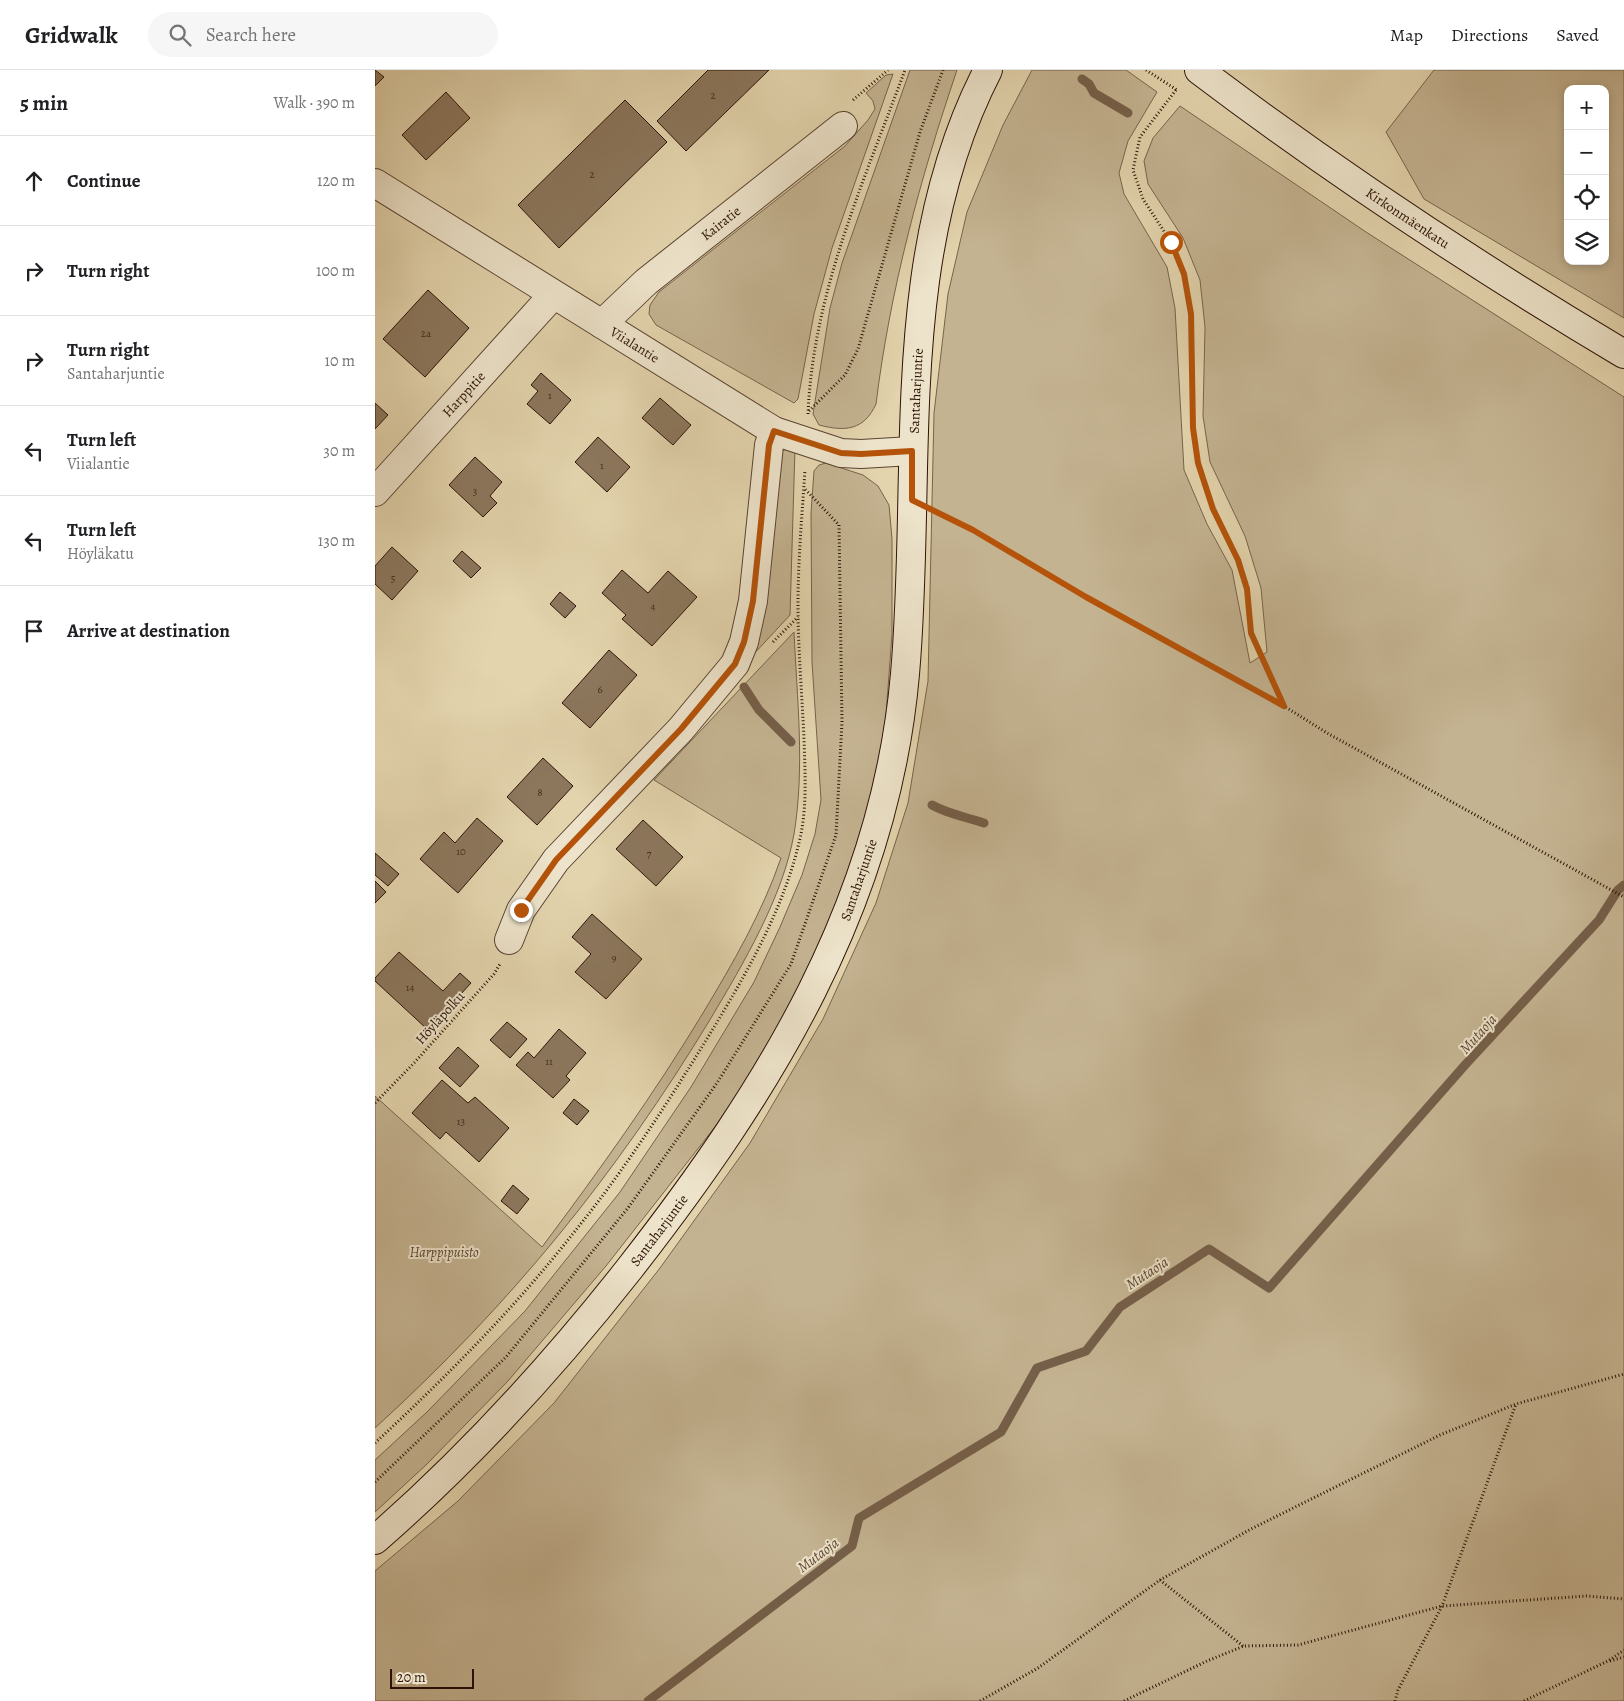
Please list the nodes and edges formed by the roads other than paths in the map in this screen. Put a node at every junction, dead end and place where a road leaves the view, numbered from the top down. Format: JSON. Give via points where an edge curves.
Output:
{"nodes":[{"id":1,"x":989,"y":70,"type":"edge"},
{"id":2,"x":1199,"y":70,"type":"edge"},
{"id":3,"x":845,"y":115,"type":"road end"},
{"id":4,"x":375,"y":183,"type":"edge"},
{"id":5,"x":553,"y":295,"type":"junction"},
{"id":6,"x":602,"y":324,"type":"junction"},
{"id":7,"x":1624,"y":354,"type":"edge"},
{"id":8,"x":774,"y":431,"type":"junction"},
{"id":9,"x":912,"y":451,"type":"junction"},
{"id":10,"x":375,"y":492,"type":"edge"},
{"id":11,"x":509,"y":940,"type":"road end"},
{"id":12,"x":375,"y":1540,"type":"edge"}],
"edges":[{"from":1,"to":9,"type":"main road","name":"Santaharjuntie","via":[[962,126],[937,212],[922,309]]},
{"from":2,"to":7,"type":"main road","name":"Kirkonmäenkatu","via":[[1268,122],[1511,287]]},
{"from":3,"to":6,"type":"main road","name":"Kairatie"},
{"from":4,"to":5,"type":"main road","name":"Viialantie"},
{"from":5,"to":6,"type":"main road","name":"Viialantie"},
{"from":5,"to":10,"type":"main road","name":"Harppitie"},
{"from":6,"to":8,"type":"main road","name":"Viialantie"},
{"from":8,"to":9,"type":"main road","name":"Viialantie","via":[[841,453]]},
{"from":8,"to":11,"type":"main road","via":[[769,445],[753,601],[744,642],[735,664],[681,729],[556,860],[521,910]]},
{"from":9,"to":12,"type":"main road","name":"Santaharjuntie","via":[[905,671],[893,759],[860,884],[812,993],[739,1117],[616,1285],[487,1435]]}]}
